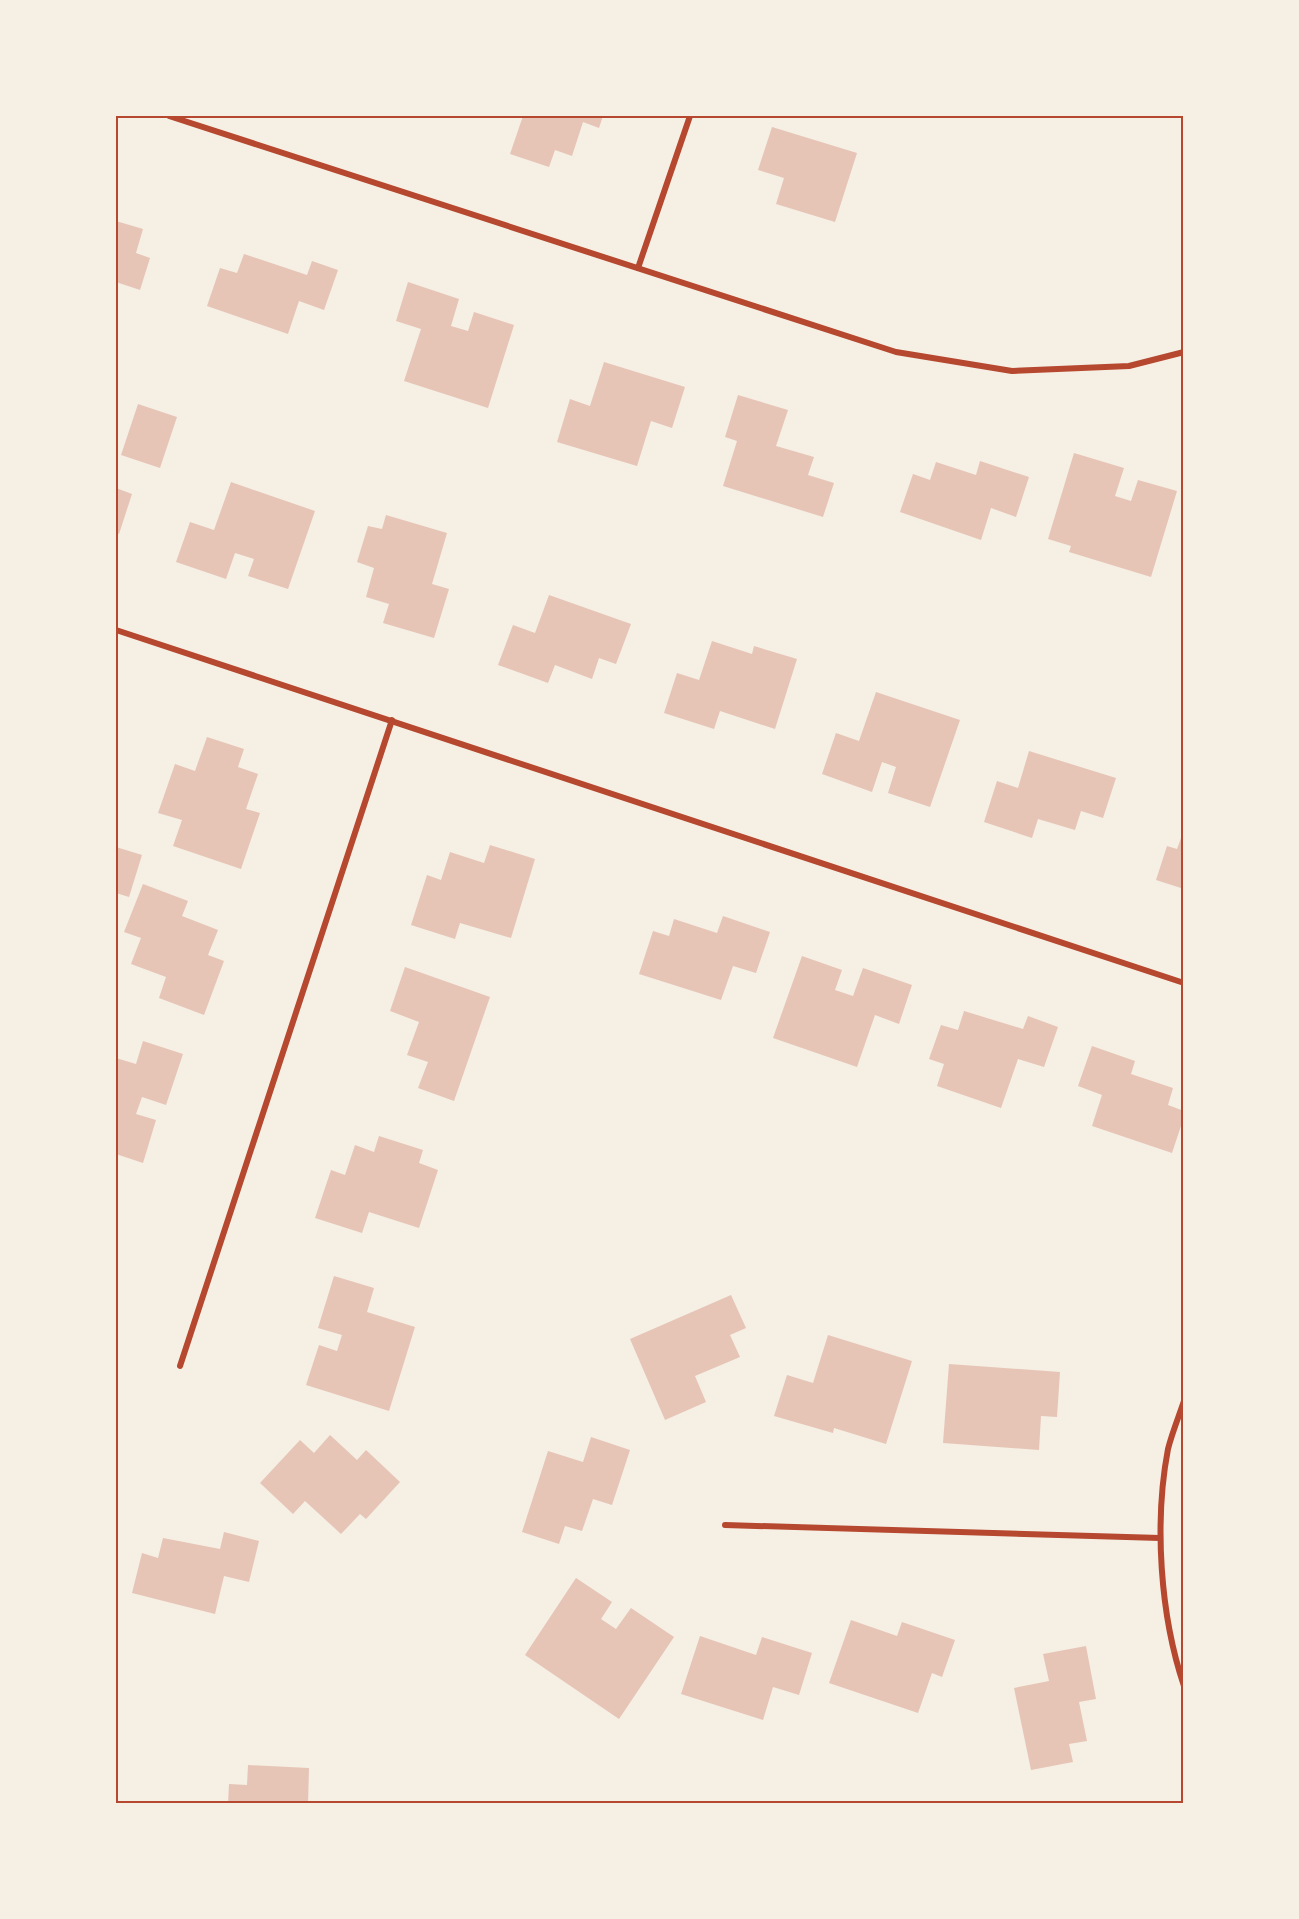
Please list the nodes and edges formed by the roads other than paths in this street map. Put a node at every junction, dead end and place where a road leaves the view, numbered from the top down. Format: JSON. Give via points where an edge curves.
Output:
{"nodes":[{"id":1,"x":169,"y":116,"type":"edge"},
{"id":2,"x":690,"y":116,"type":"edge"},
{"id":3,"x":638,"y":268,"type":"junction"},
{"id":4,"x":1184,"y":352,"type":"edge"},
{"id":5,"x":116,"y":630,"type":"edge"},
{"id":6,"x":392,"y":720,"type":"junction"},
{"id":7,"x":1184,"y":982,"type":"edge"},
{"id":8,"x":180,"y":1366,"type":"dead end"},
{"id":9,"x":1184,"y":1401,"type":"edge"},
{"id":10,"x":725,"y":1525,"type":"dead end"},
{"id":11,"x":1160,"y":1538,"type":"junction"},
{"id":12,"x":1184,"y":1686,"type":"edge"}],
"edges":[{"from":1,"to":3,"type":"street"},
{"from":2,"to":3,"type":"street"},
{"from":3,"to":4,"type":"street","via":[[896,352],[1012,371],[1129,366]]},
{"from":5,"to":6,"type":"street"},
{"from":6,"to":7,"type":"street"},
{"from":6,"to":8,"type":"street"},
{"from":9,"to":11,"type":"street","via":[[1168,1449]]},
{"from":10,"to":11,"type":"street"},
{"from":11,"to":12,"type":"street","via":[[1172,1651]]}]}
